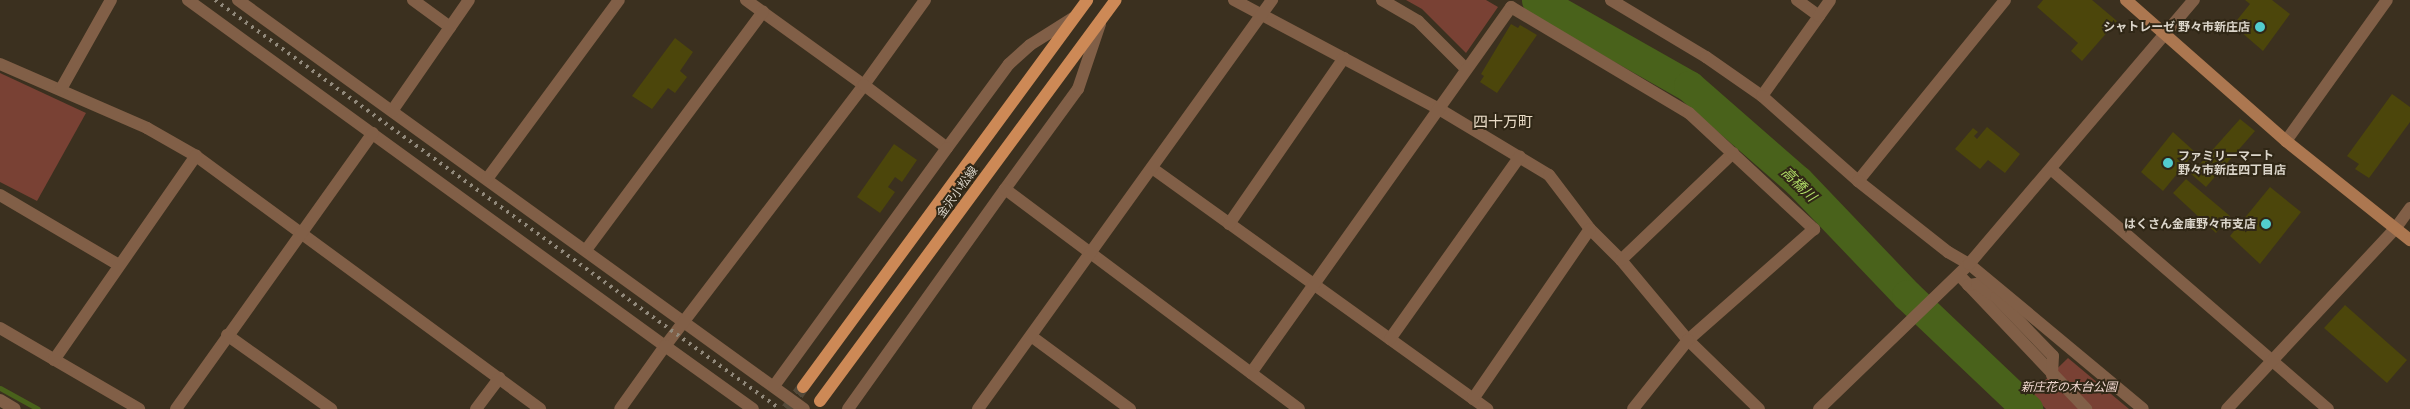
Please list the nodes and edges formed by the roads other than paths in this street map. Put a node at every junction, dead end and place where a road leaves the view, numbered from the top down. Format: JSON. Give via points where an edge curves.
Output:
{"nodes":[{"id":1,"x":111,"y":0,"type":"edge"},
{"id":2,"x":188,"y":0,"type":"edge"},
{"id":3,"x":238,"y":0,"type":"edge"},
{"id":4,"x":413,"y":0,"type":"edge"},
{"id":5,"x":469,"y":0,"type":"edge"},
{"id":6,"x":619,"y":0,"type":"edge"},
{"id":7,"x":746,"y":0,"type":"edge"},
{"id":8,"x":925,"y":0,"type":"edge"},
{"id":9,"x":1087,"y":0,"type":"edge"},
{"id":10,"x":1116,"y":0,"type":"edge"},
{"id":11,"x":1234,"y":0,"type":"edge"},
{"id":12,"x":1272,"y":0,"type":"edge"},
{"id":13,"x":1382,"y":0,"type":"edge"},
{"id":14,"x":1611,"y":0,"type":"edge"},
{"id":15,"x":1797,"y":0,"type":"edge"},
{"id":16,"x":1830,"y":0,"type":"edge"},
{"id":17,"x":2004,"y":0,"type":"edge"},
{"id":18,"x":2126,"y":0,"type":"edge"},
{"id":19,"x":2194,"y":0,"type":"edge"},
{"id":20,"x":2387,"y":0,"type":"edge"},
{"id":21,"x":763,"y":12,"type":"junction"},
{"id":22,"x":1262,"y":15,"type":"junction"},
{"id":23,"x":1075,"y":16,"type":"junction"},
{"id":24,"x":1819,"y":16,"type":"junction"},
{"id":25,"x":1101,"y":21,"type":"junction"},
{"id":26,"x":450,"y":27,"type":"junction"},
{"id":27,"x":2167,"y":34,"type":"junction"},
{"id":28,"x":1344,"y":58,"type":"junction"},
{"id":29,"x":0,"y":64,"type":"edge"},
{"id":30,"x":1466,"y":69,"type":"junction"},
{"id":31,"x":864,"y":86,"type":"junction"},
{"id":32,"x":61,"y":90,"type":"junction"},
{"id":33,"x":1762,"y":96,"type":"junction"},
{"id":34,"x":1439,"y":109,"type":"junction"},
{"id":35,"x":392,"y":111,"type":"junction"},
{"id":36,"x":373,"y":133,"type":"junction"},
{"id":37,"x":2286,"y":141,"type":"junction"},
{"id":38,"x":947,"y":148,"type":"junction"},
{"id":39,"x":1733,"y":153,"type":"junction"},
{"id":40,"x":196,"y":156,"type":"junction"},
{"id":41,"x":1520,"y":156,"type":"junction"},
{"id":42,"x":1152,"y":168,"type":"junction"},
{"id":43,"x":2052,"y":170,"type":"junction"},
{"id":44,"x":487,"y":179,"type":"junction"},
{"id":45,"x":1858,"y":181,"type":"junction"},
{"id":46,"x":1005,"y":189,"type":"junction"},
{"id":47,"x":0,"y":195,"type":"edge"},
{"id":48,"x":2410,"y":208,"type":"edge"},
{"id":49,"x":1229,"y":224,"type":"junction"},
{"id":50,"x":1590,"y":229,"type":"junction"},
{"id":51,"x":2395,"y":229,"type":"junction"},
{"id":52,"x":301,"y":233,"type":"junction"},
{"id":53,"x":2410,"y":240,"type":"edge"},
{"id":54,"x":586,"y":250,"type":"junction"},
{"id":55,"x":1091,"y":252,"type":"junction"},
{"id":56,"x":1621,"y":260,"type":"junction"},
{"id":57,"x":1969,"y":264,"type":"junction"},
{"id":58,"x":118,"y":265,"type":"junction"},
{"id":59,"x":1958,"y":275,"type":"junction"},
{"id":60,"x":1313,"y":284,"type":"junction"},
{"id":61,"x":684,"y":321,"type":"junction"},
{"id":62,"x":0,"y":328,"type":"edge"},
{"id":63,"x":227,"y":335,"type":"junction"},
{"id":64,"x":1031,"y":336,"type":"junction"},
{"id":65,"x":1390,"y":339,"type":"junction"},
{"id":66,"x":1688,"y":340,"type":"junction"},
{"id":67,"x":665,"y":346,"type":"junction"},
{"id":68,"x":54,"y":360,"type":"junction"},
{"id":69,"x":2274,"y":361,"type":"junction"},
{"id":70,"x":1251,"y":373,"type":"junction"},
{"id":71,"x":499,"y":378,"type":"junction"},
{"id":72,"x":774,"y":386,"type":"junction"},
{"id":73,"x":803,"y":387,"type":"tunnel mouth"},
{"id":74,"x":1473,"y":399,"type":"junction"},
{"id":75,"x":0,"y":400,"type":"edge"},
{"id":76,"x":820,"y":401,"type":"dead end"},
{"id":77,"x":15,"y":409,"type":"edge"},
{"id":78,"x":139,"y":409,"type":"edge"},
{"id":79,"x":176,"y":409,"type":"edge"},
{"id":80,"x":331,"y":409,"type":"edge"},
{"id":81,"x":476,"y":409,"type":"edge"},
{"id":82,"x":540,"y":409,"type":"edge"},
{"id":83,"x":620,"y":409,"type":"edge"},
{"id":84,"x":753,"y":409,"type":"edge"},
{"id":85,"x":804,"y":409,"type":"edge"},
{"id":86,"x":848,"y":409,"type":"edge"},
{"id":87,"x":978,"y":409,"type":"edge"},
{"id":88,"x":1130,"y":409,"type":"edge"},
{"id":89,"x":1300,"y":409,"type":"edge"},
{"id":90,"x":1488,"y":409,"type":"edge"},
{"id":91,"x":1633,"y":409,"type":"edge"},
{"id":92,"x":1760,"y":409,"type":"edge"},
{"id":93,"x":1819,"y":409,"type":"edge"},
{"id":94,"x":2086,"y":409,"type":"edge"},
{"id":95,"x":2143,"y":409,"type":"edge"},
{"id":96,"x":2227,"y":409,"type":"edge"},
{"id":97,"x":2328,"y":409,"type":"edge"}],
"edges":[{"from":1,"to":32,"type":"street"},
{"from":2,"to":36,"type":"street"},
{"from":3,"to":35,"type":"street"},
{"from":4,"to":26,"type":"street"},
{"from":5,"to":26,"type":"street"},
{"from":6,"to":44,"type":"street"},
{"from":7,"to":21,"type":"street"},
{"from":8,"to":31,"type":"street"},
{"from":9,"to":23,"type":"main road","name":"金沢小松線"},
{"from":10,"to":25,"type":"main road","name":"金沢小松線"},
{"from":11,"to":22,"type":"street"},
{"from":12,"to":22,"type":"street"},
{"from":13,"to":30,"type":"street","via":[[1418,21]]},
{"from":14,"to":33,"type":"street","via":[[1706,57]]},
{"from":15,"to":24,"type":"street"},
{"from":16,"to":24,"type":"street"},
{"from":17,"to":45,"type":"street"},
{"from":18,"to":27,"type":"main road"},
{"from":19,"to":27,"type":"street"},
{"from":20,"to":37,"type":"street"},
{"from":21,"to":31,"type":"street"},
{"from":21,"to":54,"type":"street"},
{"from":22,"to":28,"type":"street"},
{"from":22,"to":42,"type":"street"},
{"from":23,"to":38,"type":"street","via":[[1030,45],[1009,64]]},
{"from":23,"to":73,"type":"main road","name":"金沢小松線"},
{"from":24,"to":33,"type":"street"},
{"from":25,"to":46,"type":"street","via":[[1078,89]]},
{"from":25,"to":76,"type":"main road","name":"金沢小松線"},
{"from":26,"to":35,"type":"street"},
{"from":27,"to":37,"type":"main road"},
{"from":27,"to":43,"type":"street"},
{"from":28,"to":34,"type":"street"},
{"from":28,"to":49,"type":"street"},
{"from":29,"to":32,"type":"street"},
{"from":30,"to":34,"type":"street"},
{"from":30,"to":39,"type":"street","via":[[1512,7],[1689,113]]},
{"from":31,"to":38,"type":"street"},
{"from":31,"to":61,"type":"street"},
{"from":32,"to":40,"type":"street","via":[[147,128]]},
{"from":33,"to":45,"type":"street"},
{"from":34,"to":41,"type":"street"},
{"from":34,"to":60,"type":"street"},
{"from":35,"to":44,"type":"street"},
{"from":36,"to":52,"type":"street"},
{"from":36,"to":67,"type":"street"},
{"from":37,"to":51,"type":"main road"},
{"from":38,"to":72,"type":"street"},
{"from":39,"to":56,"type":"street"},
{"from":39,"to":66,"type":"street","via":[[1814,229]]},
{"from":40,"to":52,"type":"street"},
{"from":40,"to":58,"type":"street"},
{"from":41,"to":50,"type":"street","via":[[1549,175]]},
{"from":41,"to":65,"type":"street"},
{"from":42,"to":49,"type":"street"},
{"from":42,"to":55,"type":"street"},
{"from":43,"to":57,"type":"street"},
{"from":43,"to":69,"type":"street"},
{"from":44,"to":54,"type":"street"},
{"from":45,"to":57,"type":"street","via":[[1948,252]]},
{"from":46,"to":55,"type":"street"},
{"from":46,"to":86,"type":"street"},
{"from":47,"to":58,"type":"street"},
{"from":48,"to":51,"type":"street"},
{"from":49,"to":60,"type":"street"},
{"from":50,"to":56,"type":"street"},
{"from":50,"to":74,"type":"street"},
{"from":51,"to":53,"type":"main road"},
{"from":51,"to":69,"type":"street"},
{"from":52,"to":63,"type":"street"},
{"from":52,"to":71,"type":"street"},
{"from":54,"to":61,"type":"street"},
{"from":55,"to":64,"type":"street"},
{"from":55,"to":70,"type":"street"},
{"from":56,"to":66,"type":"street"},
{"from":57,"to":59,"type":"street"},
{"from":57,"to":95,"type":"street"},
{"from":58,"to":68,"type":"street"},
{"from":59,"to":93,"type":"street"},
{"from":59,"to":94,"type":"street"},
{"from":60,"to":65,"type":"street"},
{"from":60,"to":70,"type":"street"},
{"from":61,"to":67,"type":"street"},
{"from":61,"to":72,"type":"street"},
{"from":62,"to":68,"type":"street"},
{"from":63,"to":79,"type":"street"},
{"from":63,"to":80,"type":"street"},
{"from":64,"to":87,"type":"street"},
{"from":64,"to":88,"type":"street"},
{"from":65,"to":74,"type":"street"},
{"from":66,"to":91,"type":"street"},
{"from":66,"to":92,"type":"street"},
{"from":67,"to":83,"type":"street"},
{"from":67,"to":84,"type":"street"},
{"from":68,"to":78,"type":"street"},
{"from":69,"to":96,"type":"street"},
{"from":69,"to":97,"type":"street"},
{"from":70,"to":89,"type":"street"},
{"from":71,"to":81,"type":"street"},
{"from":71,"to":82,"type":"street"},
{"from":72,"to":85,"type":"street"},
{"from":74,"to":90,"type":"street"},
{"from":75,"to":77,"type":"street"}]}
